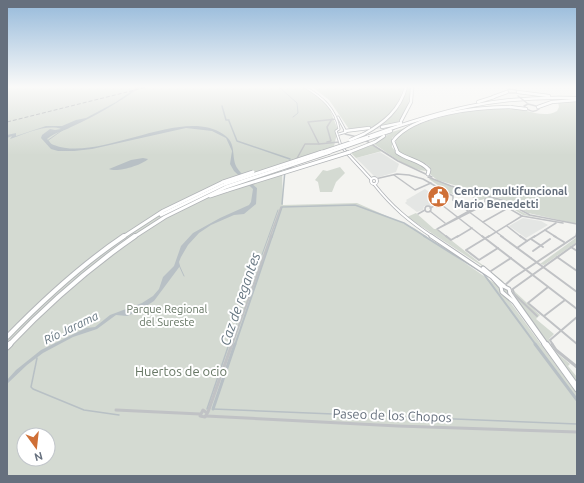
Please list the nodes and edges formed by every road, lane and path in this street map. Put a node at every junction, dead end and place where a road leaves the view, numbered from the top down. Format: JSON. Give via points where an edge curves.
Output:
{"nodes":[{"id":1,"x":330,"y":110,"type":"edge"},
{"id":2,"x":332,"y":110,"type":"edge"},
{"id":3,"x":395,"y":110,"type":"edge"},
{"id":4,"x":407,"y":110,"type":"edge"},
{"id":5,"x":447,"y":110,"type":"edge"},
{"id":6,"x":451,"y":110,"type":"edge"},
{"id":7,"x":461,"y":110,"type":"edge"},
{"id":8,"x":469,"y":110,"type":"edge"},
{"id":9,"x":528,"y":110,"type":"edge"},
{"id":10,"x":538,"y":110,"type":"edge"},
{"id":11,"x":332,"y":119,"type":"junction"},
{"id":12,"x":337,"y":119,"type":"junction"},
{"id":13,"x":401,"y":121,"type":"dead end"},
{"id":14,"x":382,"y":127,"type":"tunnel mouth"},
{"id":15,"x":369,"y":128,"type":"tunnel mouth"},
{"id":16,"x":338,"y":130,"type":"junction"},
{"id":17,"x":344,"y":132,"type":"junction"},
{"id":18,"x":338,"y":134,"type":"junction"},
{"id":19,"x":384,"y":136,"type":"tunnel mouth"},
{"id":20,"x":368,"y":137,"type":"junction"},
{"id":21,"x":319,"y":143,"type":"junction"},
{"id":22,"x":340,"y":143,"type":"junction"},
{"id":23,"x":287,"y":169,"type":"dead end"},
{"id":24,"x":419,"y":173,"type":"junction"},
{"id":25,"x":394,"y":174,"type":"junction"},
{"id":26,"x":428,"y":176,"type":"junction"},
{"id":27,"x":424,"y":178,"type":"junction"},
{"id":28,"x":375,"y":181,"type":"junction"},
{"id":29,"x":429,"y":181,"type":"junction"},
{"id":30,"x":431,"y":183,"type":"junction"},
{"id":31,"x":226,"y":186,"type":"junction"},
{"id":32,"x":448,"y":196,"type":"junction"},
{"id":33,"x":453,"y":200,"type":"junction"},
{"id":34,"x":442,"y":205,"type":"dead end"},
{"id":35,"x":281,"y":207,"type":"dead end"},
{"id":36,"x":430,"y":208,"type":"junction"},
{"id":37,"x":425,"y":210,"type":"junction"},
{"id":38,"x":430,"y":211,"type":"junction"},
{"id":39,"x":468,"y":211,"type":"junction"},
{"id":40,"x":470,"y":213,"type":"junction"},
{"id":41,"x":418,"y":214,"type":"dead end"},
{"id":42,"x":457,"y":216,"type":"junction"},
{"id":43,"x":522,"y":216,"type":"junction"},
{"id":44,"x":460,"y":219,"type":"junction"},
{"id":45,"x":483,"y":222,"type":"junction"},
{"id":46,"x":568,"y":222,"type":"junction"},
{"id":47,"x":445,"y":223,"type":"junction"},
{"id":48,"x":556,"y":223,"type":"dead end"},
{"id":49,"x":577,"y":224,"type":"edge"},
{"id":50,"x":506,"y":226,"type":"junction"},
{"id":51,"x":472,"y":228,"type":"junction"},
{"id":52,"x":438,"y":230,"type":"junction"},
{"id":53,"x":545,"y":230,"type":"junction"},
{"id":54,"x":496,"y":232,"type":"junction"},
{"id":55,"x":577,"y":232,"type":"edge"},
{"id":56,"x":577,"y":236,"type":"edge"},
{"id":57,"x":485,"y":238,"type":"junction"},
{"id":58,"x":531,"y":239,"type":"junction"},
{"id":59,"x":550,"y":239,"type":"dead end"},
{"id":60,"x":527,"y":242,"type":"junction"},
{"id":61,"x":564,"y":242,"type":"dead end"},
{"id":62,"x":577,"y":243,"type":"edge"},
{"id":63,"x":542,"y":246,"type":"junction"},
{"id":64,"x":571,"y":247,"type":"junction"},
{"id":65,"x":498,"y":248,"type":"junction"},
{"id":66,"x":517,"y":248,"type":"junction"},
{"id":67,"x":533,"y":251,"type":"dead end"},
{"id":68,"x":577,"y":251,"type":"edge"},
{"id":69,"x":557,"y":257,"type":"junction"},
{"id":70,"x":511,"y":258,"type":"junction"},
{"id":71,"x":537,"y":262,"type":"junction"},
{"id":72,"x":543,"y":267,"type":"junction"},
{"id":73,"x":526,"y":270,"type":"junction"},
{"id":74,"x":491,"y":271,"type":"dead end"},
{"id":75,"x":577,"y":271,"type":"edge"},
{"id":76,"x":533,"y":275,"type":"junction"},
{"id":77,"x":504,"y":286,"type":"junction"},
{"id":78,"x":548,"y":287,"type":"junction"},
{"id":79,"x":511,"y":291,"type":"junction"},
{"id":80,"x":577,"y":292,"type":"edge"},
{"id":81,"x":506,"y":294,"type":"junction"},
{"id":82,"x":565,"y":300,"type":"junction"},
{"id":83,"x":527,"y":305,"type":"junction"},
{"id":84,"x":531,"y":309,"type":"junction"},
{"id":85,"x":577,"y":309,"type":"edge"},
{"id":86,"x":535,"y":311,"type":"dead end"},
{"id":87,"x":537,"y":316,"type":"dead end"},
{"id":88,"x":544,"y":317,"type":"junction"},
{"id":89,"x":577,"y":317,"type":"edge"},
{"id":90,"x":561,"y":331,"type":"junction"},
{"id":91,"x":7,"y":337,"type":"edge"},
{"id":92,"x":577,"y":344,"type":"edge"},
{"id":93,"x":7,"y":347,"type":"edge"},
{"id":94,"x":577,"y":368,"type":"edge"},
{"id":95,"x":577,"y":386,"type":"edge"},
{"id":96,"x":577,"y":390,"type":"edge"},
{"id":97,"x":116,"y":410,"type":"dead end"},
{"id":98,"x":200,"y":414,"type":"junction"},
{"id":99,"x":207,"y":415,"type":"junction"},
{"id":100,"x":577,"y":432,"type":"edge"}],
"edges":[{"from":1,"to":12,"type":"main road"},
{"from":2,"to":17,"type":"main road"},
{"from":3,"to":31,"type":"highway","bridge":true,"via":[[378,126],[364,134]]},
{"from":4,"to":13,"type":"highway"},
{"from":5,"to":14,"type":"highway"},
{"from":6,"to":20,"type":"highway"},
{"from":7,"to":20,"type":"highway"},
{"from":8,"to":26,"type":"highway","via":[[429,120],[399,133],[393,141],[395,149],[406,158],[427,167]]},
{"from":9,"to":10,"type":"street"},
{"from":11,"to":12,"type":"street"},
{"from":11,"to":21,"type":"street","via":[[327,127],[331,141]]},
{"from":11,"to":21,"type":"street","via":[[308,122]]},
{"from":12,"to":16,"type":"main road"},
{"from":15,"to":17,"type":"highway"},
{"from":16,"to":17,"type":"main road"},
{"from":16,"to":18,"type":"main road"},
{"from":17,"to":18,"type":"main road"},
{"from":17,"to":24,"type":"street","via":[[374,145]]},
{"from":17,"to":28,"type":"main road","via":[[340,140],[343,146]]},
{"from":18,"to":22,"type":"main road"},
{"from":19,"to":31,"type":"highway","bridge":true,"via":[[331,159]]},
{"from":20,"to":31,"type":"highway","bridge":true},
{"from":21,"to":22,"type":"street"},
{"from":21,"to":23,"type":"street","via":[[305,144],[292,167]]},
{"from":22,"to":28,"type":"main road"},
{"from":24,"to":25,"type":"street"},
{"from":24,"to":26,"type":"street"},
{"from":24,"to":27,"type":"street"},
{"from":25,"to":28,"type":"street"},
{"from":25,"to":30,"type":"street","via":[[414,190]]},
{"from":26,"to":27,"type":"street"},
{"from":26,"to":29,"type":"street"},
{"from":26,"to":46,"type":"street","via":[[451,186],[502,200],[530,215]]},
{"from":27,"to":29,"type":"street"},
{"from":28,"to":77,"type":"main road","via":[[386,198],[407,218],[485,269]]},
{"from":28,"to":77,"type":"main road","via":[[390,204],[404,218]]},
{"from":29,"to":30,"type":"street"},
{"from":30,"to":32,"type":"street"},
{"from":31,"to":91,"type":"highway","via":[[182,203],[127,234],[62,284]]},
{"from":31,"to":93,"type":"highway","via":[[165,217],[121,245],[76,280]]},
{"from":32,"to":33,"type":"street"},
{"from":32,"to":33,"type":"street","via":[[453,196]]},
{"from":32,"to":36,"type":"street"},
{"from":33,"to":39,"type":"street"},
{"from":34,"to":42,"type":"street"},
{"from":35,"to":99,"type":"street"},
{"from":36,"to":37,"type":"street","via":[[426,207]]},
{"from":36,"to":38,"type":"street"},
{"from":37,"to":38,"type":"street"},
{"from":37,"to":41,"type":"street"},
{"from":38,"to":47,"type":"street"},
{"from":39,"to":40,"type":"street"},
{"from":39,"to":40,"type":"street","via":[[485,199],[490,201]]},
{"from":39,"to":42,"type":"street"},
{"from":40,"to":44,"type":"street"},
{"from":40,"to":45,"type":"street"},
{"from":42,"to":44,"type":"street"},
{"from":42,"to":47,"type":"street"},
{"from":43,"to":45,"type":"street","via":[[508,208]]},
{"from":43,"to":46,"type":"street"},
{"from":43,"to":50,"type":"street"},
{"from":44,"to":51,"type":"street"},
{"from":44,"to":52,"type":"street"},
{"from":45,"to":54,"type":"street"},
{"from":46,"to":49,"type":"street"},
{"from":47,"to":52,"type":"street","via":[[437,227]]},
{"from":48,"to":53,"type":"street"},
{"from":50,"to":54,"type":"street"},
{"from":50,"to":60,"type":"street"},
{"from":51,"to":52,"type":"street","via":[[451,240]]},
{"from":51,"to":57,"type":"street"},
{"from":53,"to":58,"type":"street"},
{"from":53,"to":61,"type":"street"},
{"from":54,"to":57,"type":"street"},
{"from":54,"to":66,"type":"street"},
{"from":55,"to":56,"type":"street"},
{"from":56,"to":71,"type":"street"},
{"from":57,"to":65,"type":"street"},
{"from":57,"to":65,"type":"street","via":[[466,252],[479,260]]},
{"from":58,"to":60,"type":"street"},
{"from":58,"to":63,"type":"street"},
{"from":59,"to":63,"type":"street"},
{"from":60,"to":66,"type":"street"},
{"from":62,"to":64,"type":"street"},
{"from":63,"to":67,"type":"street"},
{"from":64,"to":68,"type":"street"},
{"from":64,"to":69,"type":"street"},
{"from":65,"to":70,"type":"street"},
{"from":66,"to":71,"type":"street"},
{"from":69,"to":72,"type":"street"},
{"from":69,"to":75,"type":"street"},
{"from":70,"to":73,"type":"street"},
{"from":70,"to":74,"type":"street"},
{"from":71,"to":72,"type":"street"},
{"from":71,"to":73,"type":"street"},
{"from":72,"to":76,"type":"street"},
{"from":72,"to":80,"type":"street"},
{"from":73,"to":76,"type":"street"},
{"from":73,"to":77,"type":"street"},
{"from":76,"to":78,"type":"street"},
{"from":76,"to":79,"type":"street"},
{"from":77,"to":79,"type":"main road"},
{"from":77,"to":81,"type":"main road","via":[[502,292]]},
{"from":78,"to":82,"type":"street"},
{"from":78,"to":83,"type":"street"},
{"from":79,"to":81,"type":"main road"},
{"from":79,"to":83,"type":"street"},
{"from":79,"to":95,"type":"main road"},
{"from":81,"to":96,"type":"main road"},
{"from":82,"to":85,"type":"street"},
{"from":82,"to":88,"type":"street"},
{"from":83,"to":84,"type":"street"},
{"from":83,"to":88,"type":"street"},
{"from":84,"to":86,"type":"street"},
{"from":84,"to":87,"type":"street"},
{"from":88,"to":90,"type":"street"},
{"from":89,"to":90,"type":"street"},
{"from":90,"to":92,"type":"street"},
{"from":90,"to":94,"type":"street","via":[[550,342]]},
{"from":97,"to":98,"type":"street"},
{"from":98,"to":99,"type":"street","via":[[203,418]]},
{"from":98,"to":99,"type":"street","via":[[204,410]]},
{"from":99,"to":100,"type":"street","name":"Paseo de los Chopos"}]}
